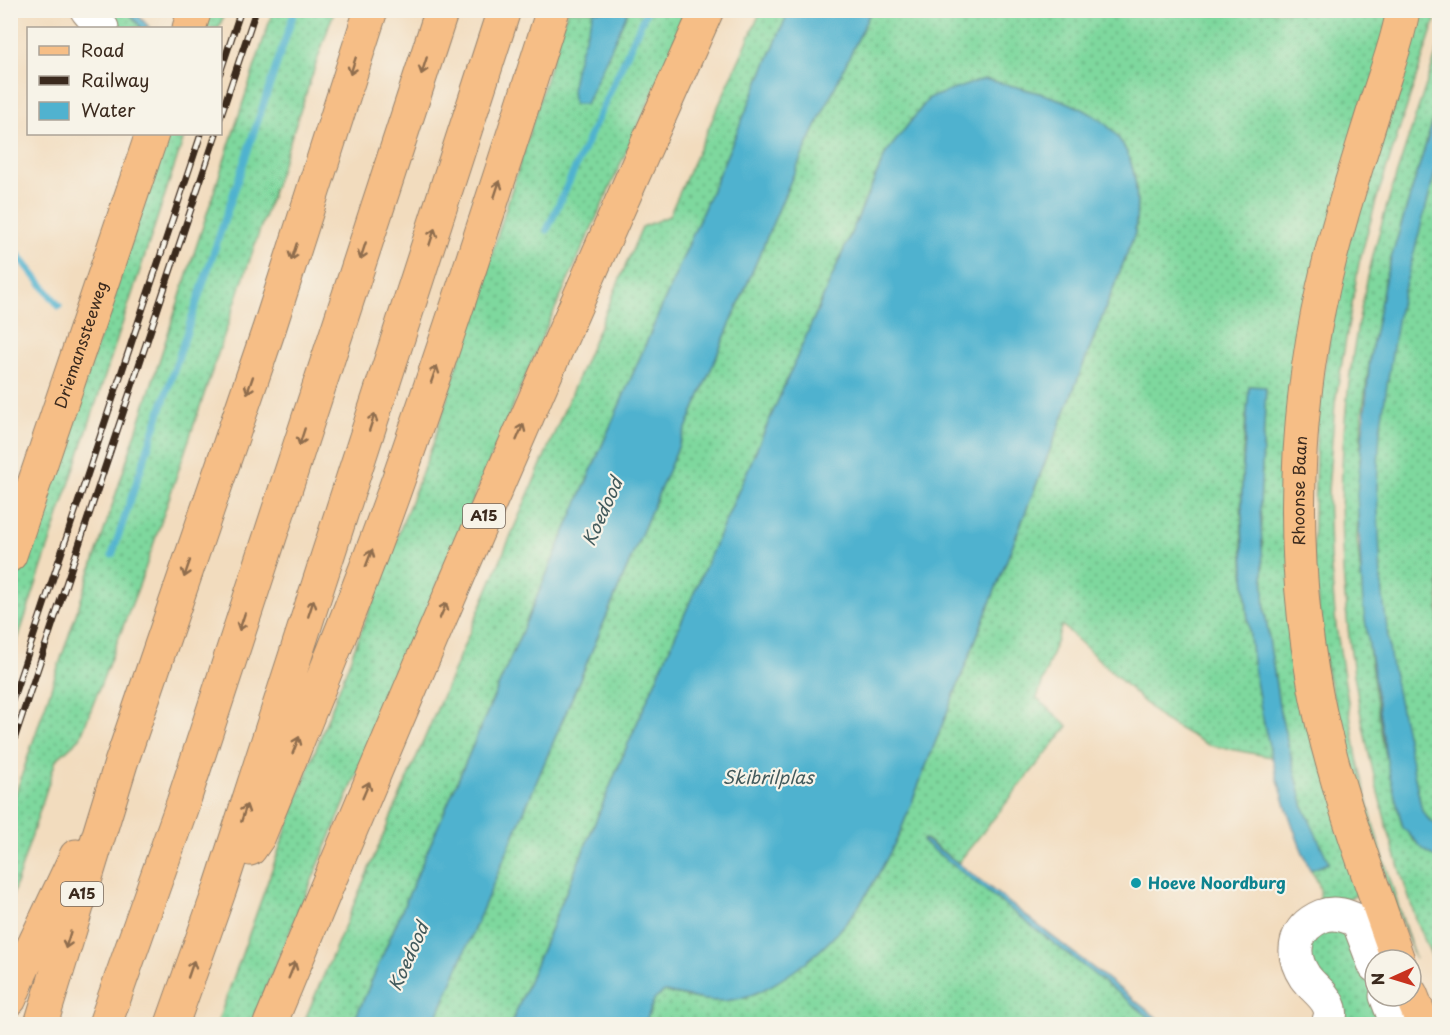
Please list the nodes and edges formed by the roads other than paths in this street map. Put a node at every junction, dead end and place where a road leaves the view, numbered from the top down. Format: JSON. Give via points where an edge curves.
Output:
{"nodes":[{"id":1,"x":87,"y":10,"type":"edge"},
{"id":2,"x":195,"y":10,"type":"edge"},
{"id":3,"x":371,"y":10,"type":"edge"},
{"id":4,"x":442,"y":10,"type":"edge"},
{"id":5,"x":504,"y":10,"type":"edge"},
{"id":6,"x":553,"y":10,"type":"edge"},
{"id":7,"x":707,"y":10,"type":"edge"},
{"id":8,"x":1404,"y":14,"type":"edge"},
{"id":9,"x":101,"y":27,"type":"edge"},
{"id":10,"x":189,"y":27,"type":"edge"},
{"id":11,"x":152,"y":135,"type":"edge"},
{"id":12,"x":10,"y":555,"type":"edge"},
{"id":13,"x":121,"y":763,"type":"junction"},
{"id":14,"x":220,"y":889,"type":"junction"},
{"id":15,"x":1368,"y":948,"type":"edge"},
{"id":16,"x":1394,"y":948,"type":"edge"},
{"id":17,"x":10,"y":999,"type":"edge"},
{"id":18,"x":1391,"y":1008,"type":"edge"},
{"id":19,"x":1417,"y":1008,"type":"edge"},
{"id":20,"x":41,"y":1024,"type":"edge"},
{"id":21,"x":105,"y":1024,"type":"edge"},
{"id":22,"x":172,"y":1024,"type":"edge"},
{"id":23,"x":270,"y":1024,"type":"edge"},
{"id":24,"x":1328,"y":1024,"type":"edge"},
{"id":25,"x":1397,"y":1024,"type":"edge"},
{"id":26,"x":1423,"y":1024,"type":"edge"}],
"edges":[{"from":1,"to":9,"type":"street"},
{"from":2,"to":10,"type":"main road"},
{"from":3,"to":13,"type":"main road","number":"A15","one_way":true,"via":[[269,329]]},
{"from":4,"to":21,"type":"main road","one_way":true,"via":[[183,803]]},
{"from":14,"to":5,"type":"main road","one_way":true},
{"from":14,"to":6,"type":"main road","one_way":true,"via":[[259,836],[341,632],[404,463]]},
{"from":23,"to":7,"type":"main road","number":"A15","one_way":true,"via":[[535,397]]},
{"from":8,"to":16,"type":"main road","name":"Rhoonse Baan","via":[[1322,290],[1304,411],[1299,515],[1307,646],[1322,723],[1356,842]]},
{"from":11,"to":12,"type":"main road","name":"Driemanssteeweg"},
{"from":13,"to":17,"type":"main road","number":"A15"},
{"from":13,"to":20,"type":"main road","number":"A15","one_way":true},
{"from":22,"to":14,"type":"main road","one_way":true},
{"from":15,"to":24,"type":"street","via":[[1358,921],[1343,914],[1324,915],[1304,927],[1296,941],[1295,958],[1305,977],[1329,1005]]},
{"from":18,"to":25,"type":"street"},
{"from":19,"to":26,"type":"main road"}]}
